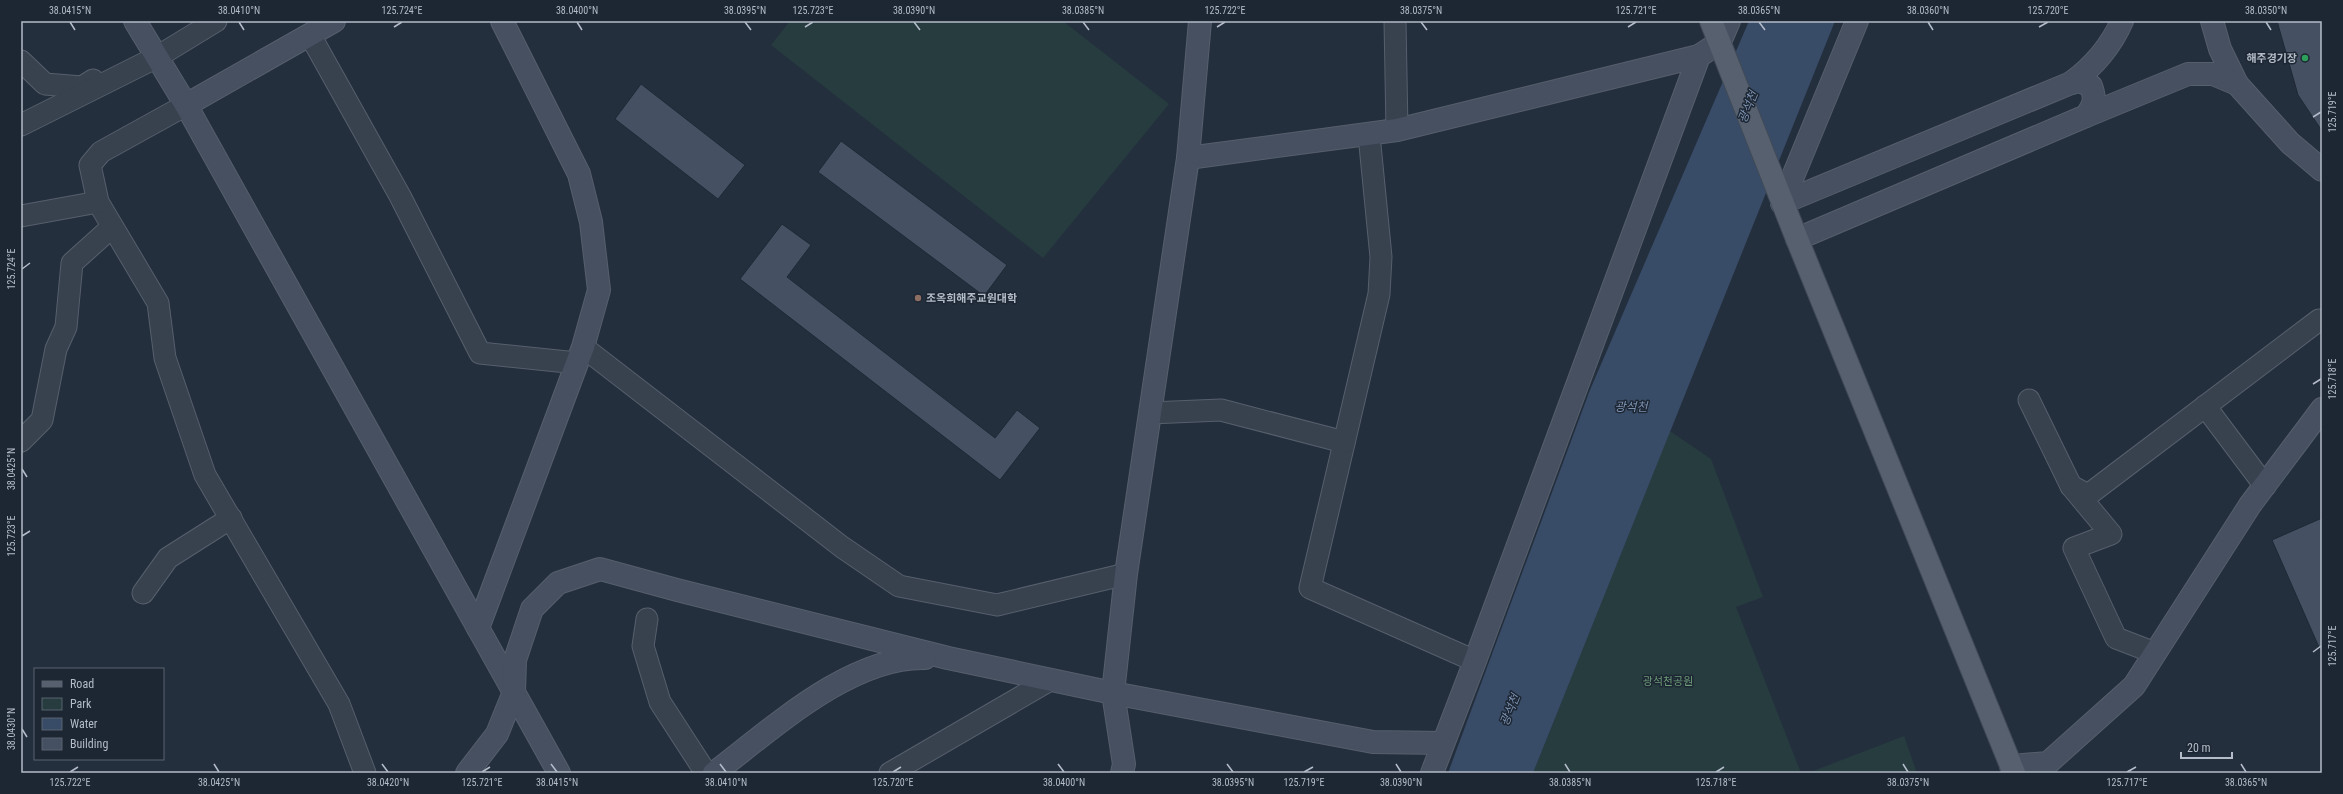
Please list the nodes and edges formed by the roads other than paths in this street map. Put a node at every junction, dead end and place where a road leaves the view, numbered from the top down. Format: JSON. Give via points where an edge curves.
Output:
{"nodes":[{"id":1,"x":135,"y":21,"type":"edge"},
{"id":2,"x":216,"y":21,"type":"edge"},
{"id":3,"x":334,"y":21,"type":"edge"},
{"id":4,"x":502,"y":21,"type":"edge"},
{"id":5,"x":1200,"y":21,"type":"edge"},
{"id":6,"x":1395,"y":21,"type":"edge"},
{"id":7,"x":1711,"y":21,"type":"edge"},
{"id":8,"x":1729,"y":21,"type":"edge"},
{"id":9,"x":1857,"y":21,"type":"edge"},
{"id":10,"x":2122,"y":21,"type":"edge"},
{"id":11,"x":2212,"y":21,"type":"edge"},
{"id":12,"x":310,"y":35,"type":"junction"},
{"id":13,"x":1723,"y":50,"type":"junction"},
{"id":14,"x":154,"y":52,"type":"junction"},
{"id":15,"x":1699,"y":56,"type":"junction"},
{"id":16,"x":21,"y":61,"type":"edge"},
{"id":17,"x":2071,"y":84,"type":"junction"},
{"id":18,"x":2237,"y":84,"type":"junction"},
{"id":19,"x":186,"y":105,"type":"junction"},
{"id":20,"x":2086,"y":116,"type":"junction"},
{"id":21,"x":21,"y":125,"type":"edge"},
{"id":22,"x":1397,"y":130,"type":"junction"},
{"id":23,"x":1369,"y":135,"type":"junction"},
{"id":24,"x":1188,"y":158,"type":"junction"},
{"id":25,"x":2322,"y":170,"type":"edge"},
{"id":26,"x":98,"y":202,"type":"junction"},
{"id":27,"x":1782,"y":203,"type":"junction"},
{"id":28,"x":21,"y":216,"type":"edge"},
{"id":29,"x":112,"y":227,"type":"junction"},
{"id":30,"x":1797,"y":240,"type":"junction"},
{"id":31,"x":2319,"y":320,"type":"dead end"},
{"id":32,"x":580,"y":355,"type":"junction"},
{"id":33,"x":2029,"y":400,"type":"dead end"},
{"id":34,"x":2205,"y":406,"type":"junction"},
{"id":35,"x":2322,"y":409,"type":"edge"},
{"id":36,"x":1150,"y":413,"type":"junction"},
{"id":37,"x":21,"y":441,"type":"edge"},
{"id":38,"x":1344,"y":442,"type":"junction"},
{"id":39,"x":2071,"y":486,"type":"junction"},
{"id":40,"x":2265,"y":486,"type":"junction"},
{"id":41,"x":231,"y":518,"type":"junction"},
{"id":42,"x":1126,"y":574,"type":"junction"},
{"id":43,"x":143,"y":593,"type":"dead end"},
{"id":44,"x":647,"y":619,"type":"dead end"},
{"id":45,"x":478,"y":628,"type":"junction"},
{"id":46,"x":2155,"y":653,"type":"junction"},
{"id":47,"x":948,"y":658,"type":"junction"},
{"id":48,"x":1476,"y":661,"type":"junction"},
{"id":49,"x":1050,"y":680,"type":"junction"},
{"id":50,"x":514,"y":692,"type":"junction"},
{"id":51,"x":1113,"y":693,"type":"junction"},
{"id":52,"x":1443,"y":743,"type":"junction"},
{"id":53,"x":2011,"y":771,"type":"edge"},
{"id":54,"x":365,"y":773,"type":"edge"},
{"id":55,"x":468,"y":773,"type":"edge"},
{"id":56,"x":559,"y":773,"type":"edge"},
{"id":57,"x":706,"y":773,"type":"edge"},
{"id":58,"x":714,"y":773,"type":"edge"},
{"id":59,"x":890,"y":773,"type":"edge"},
{"id":60,"x":1122,"y":773,"type":"edge"},
{"id":61,"x":1432,"y":773,"type":"edge"}],
"edges":[{"from":1,"to":14,"type":"street"},
{"from":2,"to":14,"type":"street"},
{"from":3,"to":12,"type":"street"},
{"from":4,"to":32,"type":"street","via":[[579,174],[591,222],[599,290]]},
{"from":5,"to":24,"type":"street"},
{"from":6,"to":22,"type":"street"},
{"from":7,"to":13,"type":"main road"},
{"from":8,"to":13,"type":"street"},
{"from":9,"to":27,"type":"street"},
{"from":10,"to":17,"type":"street","via":[[2117,34],[2090,69]]},
{"from":11,"to":18,"type":"street","via":[[2220,49]]},
{"from":12,"to":19,"type":"street"},
{"from":12,"to":32,"type":"street","via":[[400,196],[480,353]]},
{"from":13,"to":15,"type":"street"},
{"from":13,"to":27,"type":"main road"},
{"from":14,"to":16,"type":"street","via":[[82,87],[45,84]]},
{"from":14,"to":19,"type":"street"},
{"from":14,"to":21,"type":"street"},
{"from":15,"to":22,"type":"street"},
{"from":15,"to":48,"type":"street"},
{"from":17,"to":20,"type":"street","via":[[2080,81],[2091,86],[2096,97],[2094,106]]},
{"from":17,"to":27,"type":"street"},
{"from":18,"to":20,"type":"street","via":[[2213,74],[2188,74]]},
{"from":18,"to":25,"type":"street","via":[[2290,144]]},
{"from":19,"to":26,"type":"street","via":[[101,152],[90,165]]},
{"from":19,"to":45,"type":"street"},
{"from":20,"to":30,"type":"street"},
{"from":22,"to":23,"type":"street"},
{"from":23,"to":24,"type":"street"},
{"from":23,"to":38,"type":"street","via":[[1381,257],[1379,294]]},
{"from":24,"to":36,"type":"street"},
{"from":26,"to":28,"type":"street"},
{"from":26,"to":29,"type":"street"},
{"from":27,"to":30,"type":"main road"},
{"from":29,"to":37,"type":"street","via":[[72,263],[66,327],[56,349],[42,420]]},
{"from":29,"to":41,"type":"street","via":[[158,303],[165,358],[205,475]]},
{"from":30,"to":53,"type":"main road"},
{"from":31,"to":34,"type":"street"},
{"from":32,"to":42,"type":"street","via":[[899,586],[997,605]]},
{"from":32,"to":45,"type":"street"},
{"from":33,"to":39,"type":"street"},
{"from":34,"to":39,"type":"street","via":[[2088,495]]},
{"from":34,"to":40,"type":"street"},
{"from":35,"to":40,"type":"street"},
{"from":36,"to":38,"type":"street","via":[[1220,410]]},
{"from":36,"to":42,"type":"street"},
{"from":38,"to":48,"type":"street","via":[[1310,588]]},
{"from":39,"to":46,"type":"street","via":[[2111,534],[2074,548],[2116,638]]},
{"from":40,"to":46,"type":"street"},
{"from":41,"to":43,"type":"street","via":[[168,558]]},
{"from":41,"to":54,"type":"street","via":[[339,704]]},
{"from":42,"to":51,"type":"street"},
{"from":44,"to":57,"type":"street","via":[[643,646],[660,702]]},
{"from":45,"to":50,"type":"street"},
{"from":46,"to":53,"type":"street","via":[[2134,686],[2048,763]]},
{"from":47,"to":49,"type":"street"},
{"from":47,"to":50,"type":"street","via":[[600,569],[558,583],[532,609],[515,660]]},
{"from":47,"to":58,"type":"street","via":[[906,657],[861,672],[814,696]]},
{"from":48,"to":52,"type":"street"},
{"from":49,"to":51,"type":"street"},
{"from":49,"to":59,"type":"street"},
{"from":50,"to":55,"type":"street","via":[[497,734]]},
{"from":50,"to":56,"type":"street"},
{"from":51,"to":52,"type":"street","via":[[1374,742]]},
{"from":51,"to":60,"type":"street","via":[[1124,764]]},
{"from":52,"to":61,"type":"street"}]}
